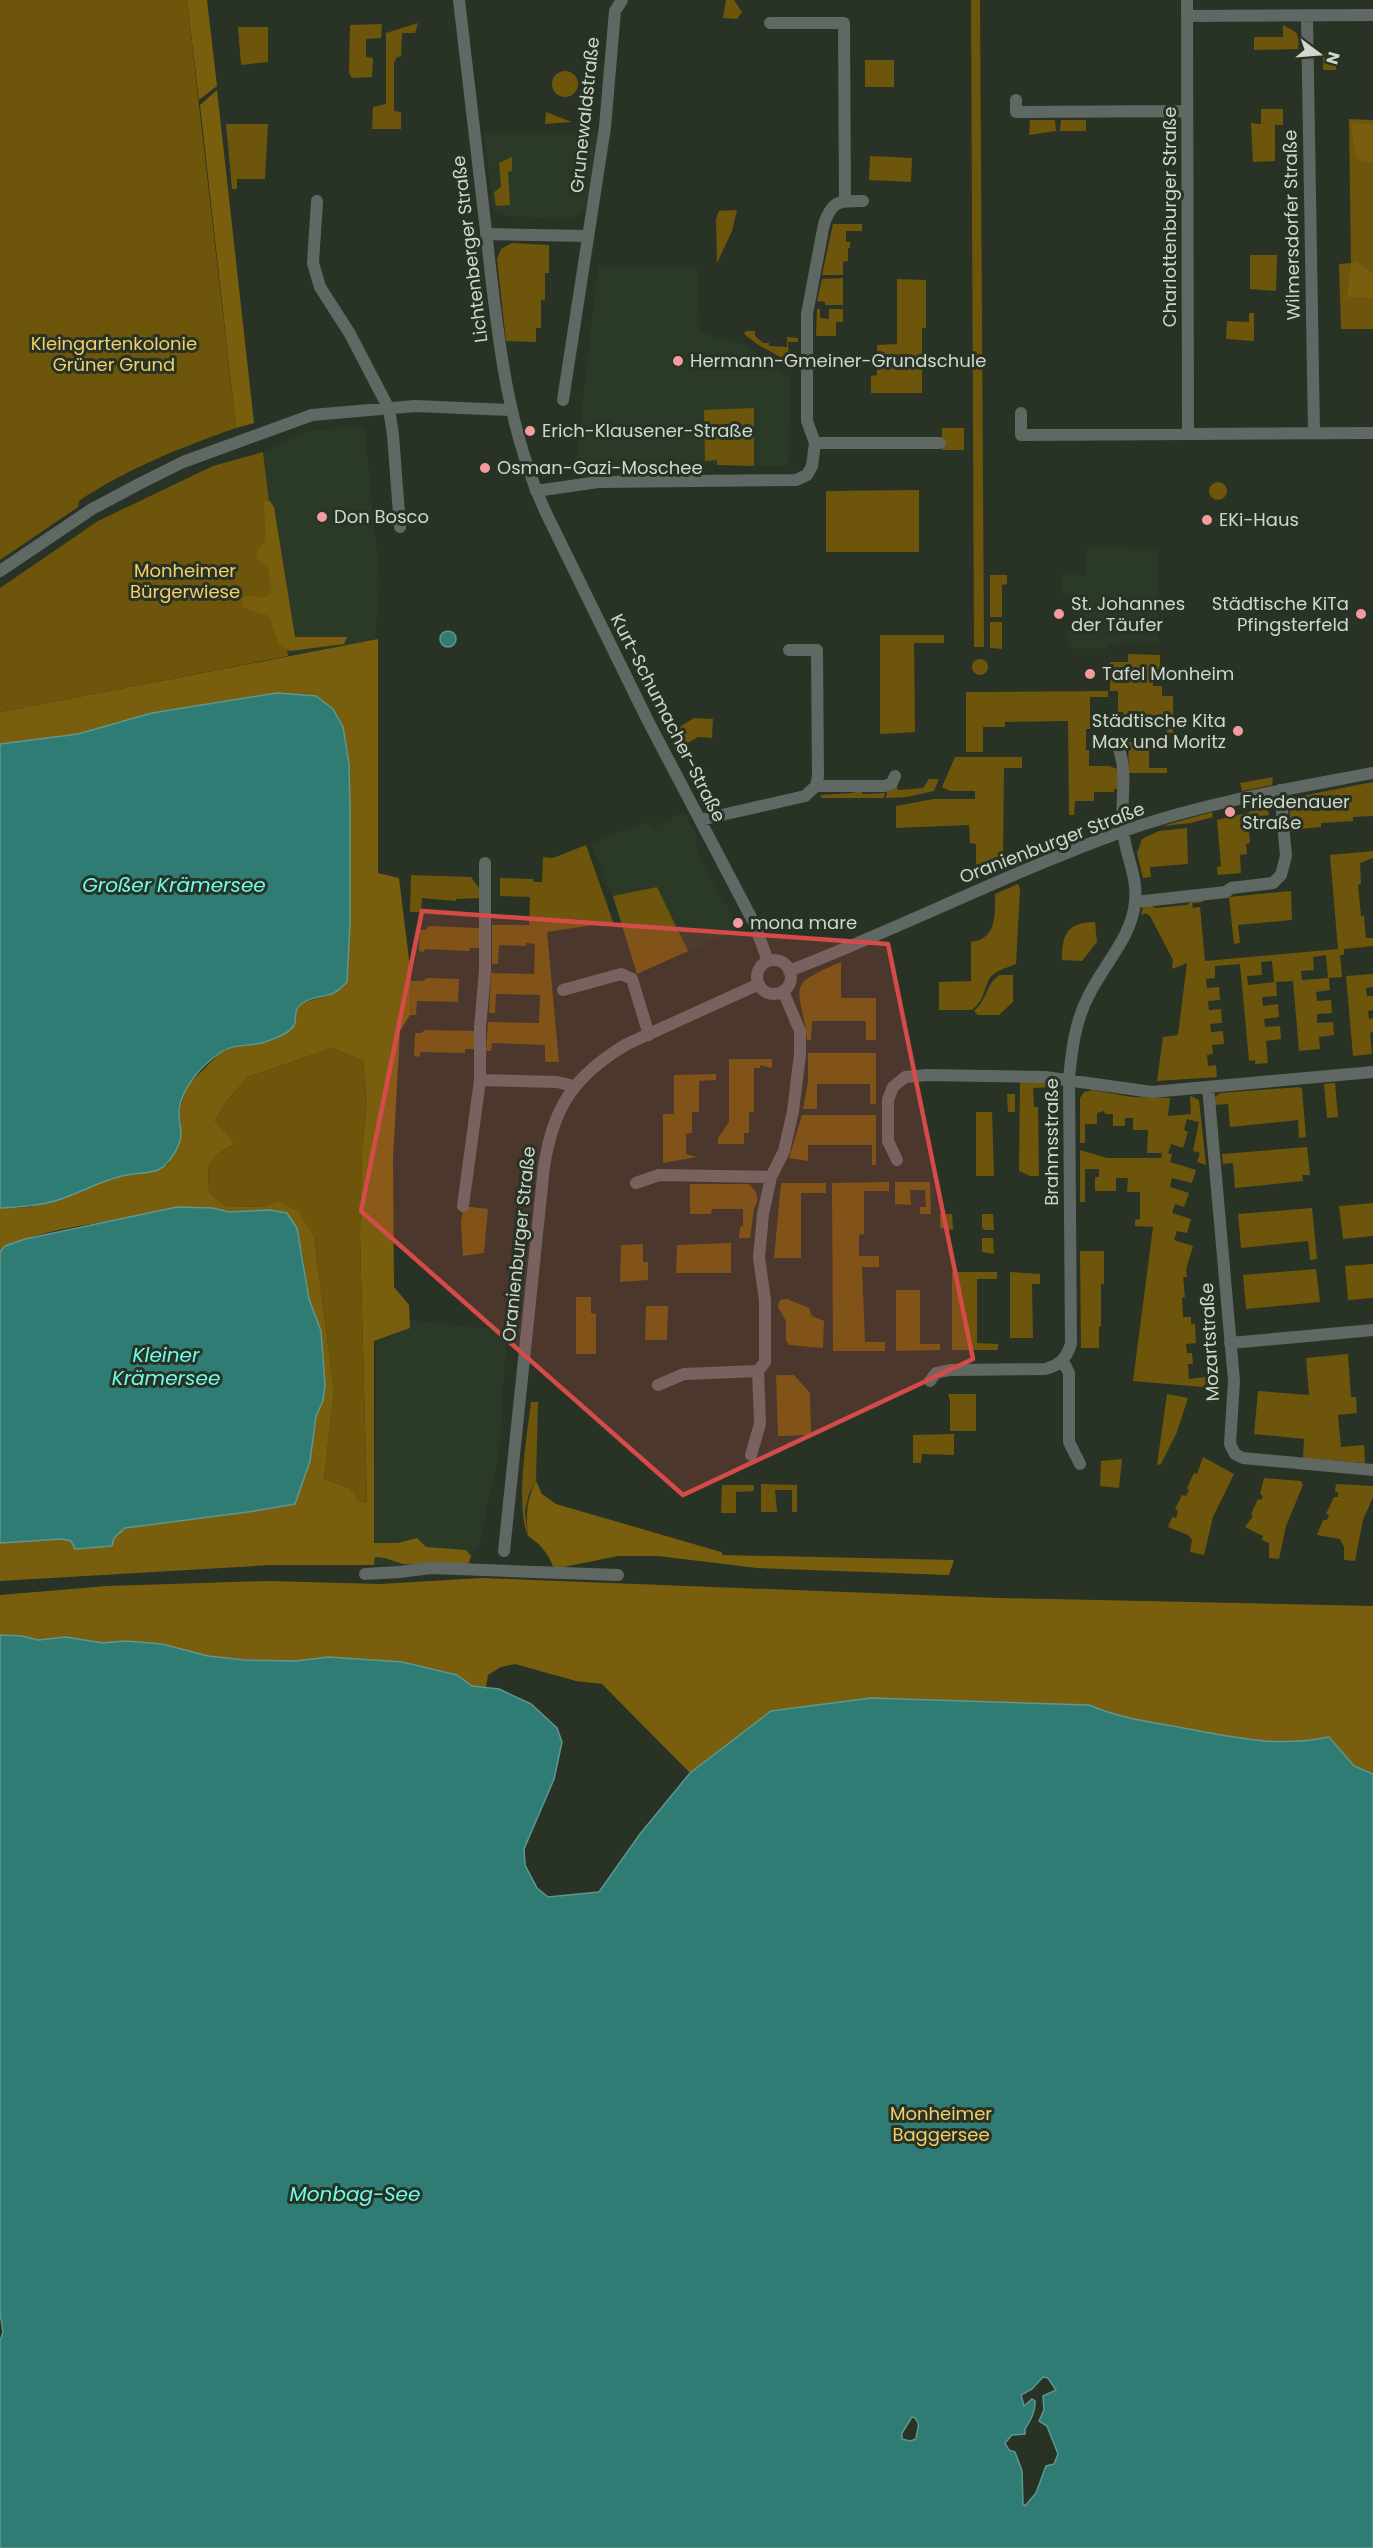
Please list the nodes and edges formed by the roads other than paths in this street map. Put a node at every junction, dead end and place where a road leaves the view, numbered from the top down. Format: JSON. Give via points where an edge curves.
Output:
{"nodes":[{"id":1,"x":459,"y":0,"type":"edge"},
{"id":2,"x":622,"y":0,"type":"edge"},
{"id":3,"x":1187,"y":0,"type":"edge"},
{"id":4,"x":1373,"y":15,"type":"edge"},
{"id":5,"x":1187,"y":16,"type":"junction"},
{"id":6,"x":1307,"y":16,"type":"junction"},
{"id":7,"x":770,"y":23,"type":"dead end"},
{"id":8,"x":1016,"y":100,"type":"dead end"},
{"id":9,"x":1188,"y":111,"type":"junction"},
{"id":10,"x":317,"y":201,"type":"dead end"},
{"id":11,"x":844,"y":201,"type":"junction"},
{"id":12,"x":863,"y":201,"type":"dead end"},
{"id":13,"x":486,"y":234,"type":"junction"},
{"id":14,"x":588,"y":236,"type":"junction"},
{"id":15,"x":563,"y":400,"type":"dead end"},
{"id":16,"x":389,"y":409,"type":"junction"},
{"id":17,"x":511,"y":410,"type":"junction"},
{"id":18,"x":1021,"y":413,"type":"dead end"},
{"id":19,"x":1314,"y":433,"type":"junction"},
{"id":20,"x":1373,"y":433,"type":"edge"},
{"id":21,"x":1188,"y":434,"type":"junction"},
{"id":22,"x":940,"y":442,"type":"dead end"},
{"id":23,"x":814,"y":443,"type":"junction"},
{"id":24,"x":536,"y":491,"type":"junction"},
{"id":25,"x":400,"y":527,"type":"dead end"},
{"id":26,"x":0,"y":572,"type":"edge"},
{"id":27,"x":789,"y":650,"type":"dead end"},
{"id":28,"x":1119,"y":749,"type":"dead end"},
{"id":29,"x":1373,"y":773,"type":"edge"},
{"id":30,"x":895,"y":776,"type":"dead end"},
{"id":31,"x":816,"y":786,"type":"junction"},
{"id":32,"x":1280,"y":790,"type":"junction"},
{"id":33,"x":700,"y":820,"type":"junction"},
{"id":34,"x":1123,"y":831,"type":"junction"},
{"id":35,"x":485,"y":863,"type":"dead end"},
{"id":36,"x":1135,"y":902,"type":"junction"},
{"id":37,"x":768,"y":961,"type":"junction"},
{"id":38,"x":789,"y":971,"type":"junction"},
{"id":39,"x":759,"y":984,"type":"junction"},
{"id":40,"x":563,"y":990,"type":"dead end"},
{"id":41,"x":783,"y":991,"type":"junction"},
{"id":42,"x":649,"y":1035,"type":"junction"},
{"id":43,"x":1373,"y":1072,"type":"edge"},
{"id":44,"x":1069,"y":1078,"type":"junction"},
{"id":45,"x":480,"y":1080,"type":"junction"},
{"id":46,"x":574,"y":1086,"type":"junction"},
{"id":47,"x":1208,"y":1088,"type":"junction"},
{"id":48,"x":897,"y":1160,"type":"dead end"},
{"id":49,"x":771,"y":1177,"type":"junction"},
{"id":50,"x":636,"y":1183,"type":"dead end"},
{"id":51,"x":463,"y":1206,"type":"dead end"},
{"id":52,"x":1373,"y":1330,"type":"edge"},
{"id":53,"x":1230,"y":1343,"type":"junction"},
{"id":54,"x":1063,"y":1361,"type":"junction"},
{"id":55,"x":758,"y":1371,"type":"junction"},
{"id":56,"x":930,"y":1381,"type":"dead end"},
{"id":57,"x":658,"y":1385,"type":"dead end"},
{"id":58,"x":751,"y":1455,"type":"dead end"},
{"id":59,"x":1080,"y":1464,"type":"dead end"},
{"id":60,"x":1373,"y":1470,"type":"edge"},
{"id":61,"x":504,"y":1551,"type":"dead end"},
{"id":62,"x":365,"y":1574,"type":"dead end"},
{"id":63,"x":618,"y":1575,"type":"dead end"}],
"edges":[{"from":1,"to":13,"type":"street","name":"Lichtenberger Straße"},
{"from":2,"to":14,"type":"street","name":"Grunewaldstraße","via":[[615,11],[605,128]]},
{"from":3,"to":5,"type":"street","name":"Charlottenburger Straße"},
{"from":4,"to":6,"type":"street"},
{"from":5,"to":6,"type":"street"},
{"from":5,"to":9,"type":"street","name":"Charlottenburger Straße"},
{"from":6,"to":19,"type":"street","name":"Wilmersdorfer Straße"},
{"from":7,"to":11,"type":"street","via":[[844,23]]},
{"from":8,"to":9,"type":"street","via":[[1016,112]]},
{"from":9,"to":21,"type":"street","name":"Charlottenburger Straße"},
{"from":10,"to":16,"type":"street","via":[[313,263],[320,287]]},
{"from":11,"to":12,"type":"street"},
{"from":11,"to":23,"type":"street","via":[[829,210],[808,307],[807,421]]},
{"from":13,"to":14,"type":"street"},
{"from":13,"to":17,"type":"street","name":"Lichtenberger Straße"},
{"from":14,"to":15,"type":"street","name":"Grunewaldstraße"},
{"from":16,"to":17,"type":"street","via":[[415,406]]},
{"from":16,"to":25,"type":"street"},
{"from":16,"to":26,"type":"street","via":[[312,415],[183,462],[92,509]]},
{"from":17,"to":24,"type":"street","name":"Lichtenberger Straße"},
{"from":18,"to":21,"type":"street","via":[[1021,435]]},
{"from":19,"to":20,"type":"street"},
{"from":19,"to":21,"type":"street"},
{"from":22,"to":23,"type":"street"},
{"from":23,"to":24,"type":"street","via":[[812,466],[807,475],[796,480],[598,482]]},
{"from":24,"to":33,"type":"street","name":"Kurt-Schumacher-Straße"},
{"from":27,"to":31,"type":"street","via":[[817,650]]},
{"from":28,"to":34,"type":"street","name":"Brahmsstraße","via":[[1123,762]]},
{"from":29,"to":32,"type":"street","name":"Oranienburger Straße"},
{"from":30,"to":31,"type":"street","via":[[885,786]]},
{"from":31,"to":33,"type":"street","via":[[805,796]]},
{"from":32,"to":34,"type":"street","name":"Oranienburger Straße"},
{"from":32,"to":36,"type":"street","via":[[1286,856],[1281,875],[1273,883]]},
{"from":33,"to":37,"type":"street","name":"Kurt-Schumacher-Straße","via":[[754,923]]},
{"from":34,"to":36,"type":"street","name":"Brahmsstraße","via":[[1135,881]]},
{"from":34,"to":38,"type":"street","name":"Oranienburger Straße"},
{"from":35,"to":45,"type":"street"},
{"from":36,"to":44,"type":"street","name":"Brahmsstraße","via":[[1120,945],[1081,1012]]},
{"from":37,"to":38,"type":"street","via":[[781,961]]},
{"from":37,"to":39,"type":"street","via":[[757,973]]},
{"from":38,"to":41,"type":"street","via":[[790,980]]},
{"from":39,"to":41,"type":"street","via":[[769,993]]},
{"from":39,"to":42,"type":"street","name":"Oranienburger Straße"},
{"from":40,"to":42,"type":"street","via":[[621,974],[632,979]]},
{"from":41,"to":49,"type":"street","via":[[800,1031],[801,1054],[784,1151]]},
{"from":42,"to":46,"type":"street","name":"Oranienburger Straße","via":[[607,1056]]},
{"from":43,"to":47,"type":"street"},
{"from":44,"to":47,"type":"street","via":[[1152,1092]]},
{"from":44,"to":48,"type":"street","via":[[902,1078],[888,1100],[888,1140]]},
{"from":44,"to":54,"type":"street","name":"Brahmsstraße","via":[[1071,1344]]},
{"from":45,"to":46,"type":"street"},
{"from":45,"to":51,"type":"street"},
{"from":46,"to":61,"type":"street","name":"Oranienburger Straße","via":[[555,1121],[546,1151]]},
{"from":47,"to":53,"type":"street","name":"Mozartstraße"},
{"from":49,"to":50,"type":"street","via":[[659,1175]]},
{"from":49,"to":55,"type":"street","via":[[760,1250],[765,1362]]},
{"from":52,"to":53,"type":"street"},
{"from":53,"to":60,"type":"street","name":"Mozartstraße","via":[[1234,1381],[1230,1444],[1235,1454],[1243,1458]]},
{"from":54,"to":56,"type":"street","via":[[1045,1369],[950,1370],[936,1373]]},
{"from":54,"to":59,"type":"street","name":"Brahmsstraße","via":[[1069,1373],[1070,1442]]},
{"from":55,"to":57,"type":"street","via":[[684,1374]]},
{"from":55,"to":58,"type":"street","via":[[760,1424]]},
{"from":62,"to":63,"type":"street","via":[[431,1568]]}]}
